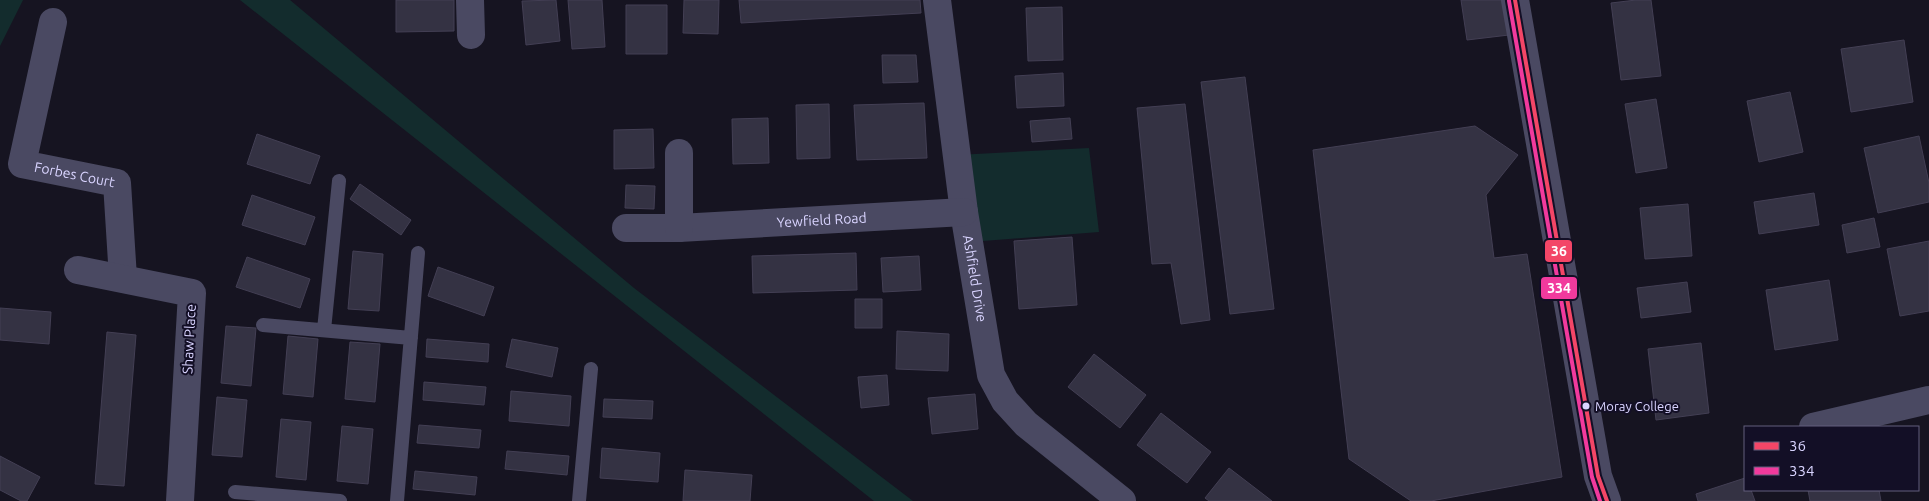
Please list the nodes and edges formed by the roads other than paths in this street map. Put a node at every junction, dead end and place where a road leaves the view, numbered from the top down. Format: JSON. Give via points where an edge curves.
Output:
{"nodes":[{"id":1,"x":470,"y":0,"type":"edge"},
{"id":2,"x":937,"y":0,"type":"edge"},
{"id":3,"x":1515,"y":0,"type":"edge"},
{"id":4,"x":53,"y":22,"type":"dead end"},
{"id":5,"x":471,"y":35,"type":"dead end"},
{"id":6,"x":679,"y":153,"type":"dead end"},
{"id":7,"x":339,"y":181,"type":"dead end"},
{"id":8,"x":964,"y":212,"type":"junction"},
{"id":9,"x":626,"y":228,"type":"dead end"},
{"id":10,"x":679,"y":228,"type":"junction"},
{"id":11,"x":418,"y":253,"type":"dead end"},
{"id":12,"x":78,"y":270,"type":"dead end"},
{"id":13,"x":123,"y":278,"type":"junction"},
{"id":14,"x":263,"y":325,"type":"dead end"},
{"id":15,"x":324,"y":330,"type":"junction"},
{"id":16,"x":411,"y":338,"type":"junction"},
{"id":17,"x":591,"y":369,"type":"dead end"},
{"id":18,"x":1929,"y":400,"type":"edge"},
{"id":19,"x":1817,"y":426,"type":"edge"},
{"id":20,"x":235,"y":492,"type":"dead end"},
{"id":21,"x":180,"y":501,"type":"edge"},
{"id":22,"x":340,"y":501,"type":"edge"},
{"id":23,"x":397,"y":501,"type":"edge"},
{"id":24,"x":579,"y":501,"type":"edge"},
{"id":25,"x":1122,"y":501,"type":"edge"},
{"id":26,"x":1607,"y":501,"type":"edge"}],
"edges":[{"from":1,"to":5,"type":"street"},
{"from":2,"to":8,"type":"street","name":"Ashfield Drive"},
{"from":3,"to":26,"type":"street","via":[[1598,476]]},
{"from":4,"to":13,"type":"street","name":"Forbes Court","via":[[22,164],[117,183]]},
{"from":6,"to":10,"type":"street"},
{"from":7,"to":15,"type":"lane"},
{"from":8,"to":10,"type":"street","name":"Yewfield Road"},
{"from":8,"to":25,"type":"street","name":"Ashfield Drive","via":[[991,375],[1005,401],[1026,424]]},
{"from":9,"to":10,"type":"street","name":"Yewfield Road"},
{"from":11,"to":16,"type":"lane"},
{"from":12,"to":13,"type":"street","name":"Shaw Place"},
{"from":13,"to":21,"type":"street","name":"Shaw Place","via":[[192,293]]},
{"from":14,"to":15,"type":"lane"},
{"from":15,"to":16,"type":"lane"},
{"from":16,"to":23,"type":"lane"},
{"from":17,"to":24,"type":"lane"},
{"from":18,"to":19,"type":"street"},
{"from":20,"to":22,"type":"lane"}]}
